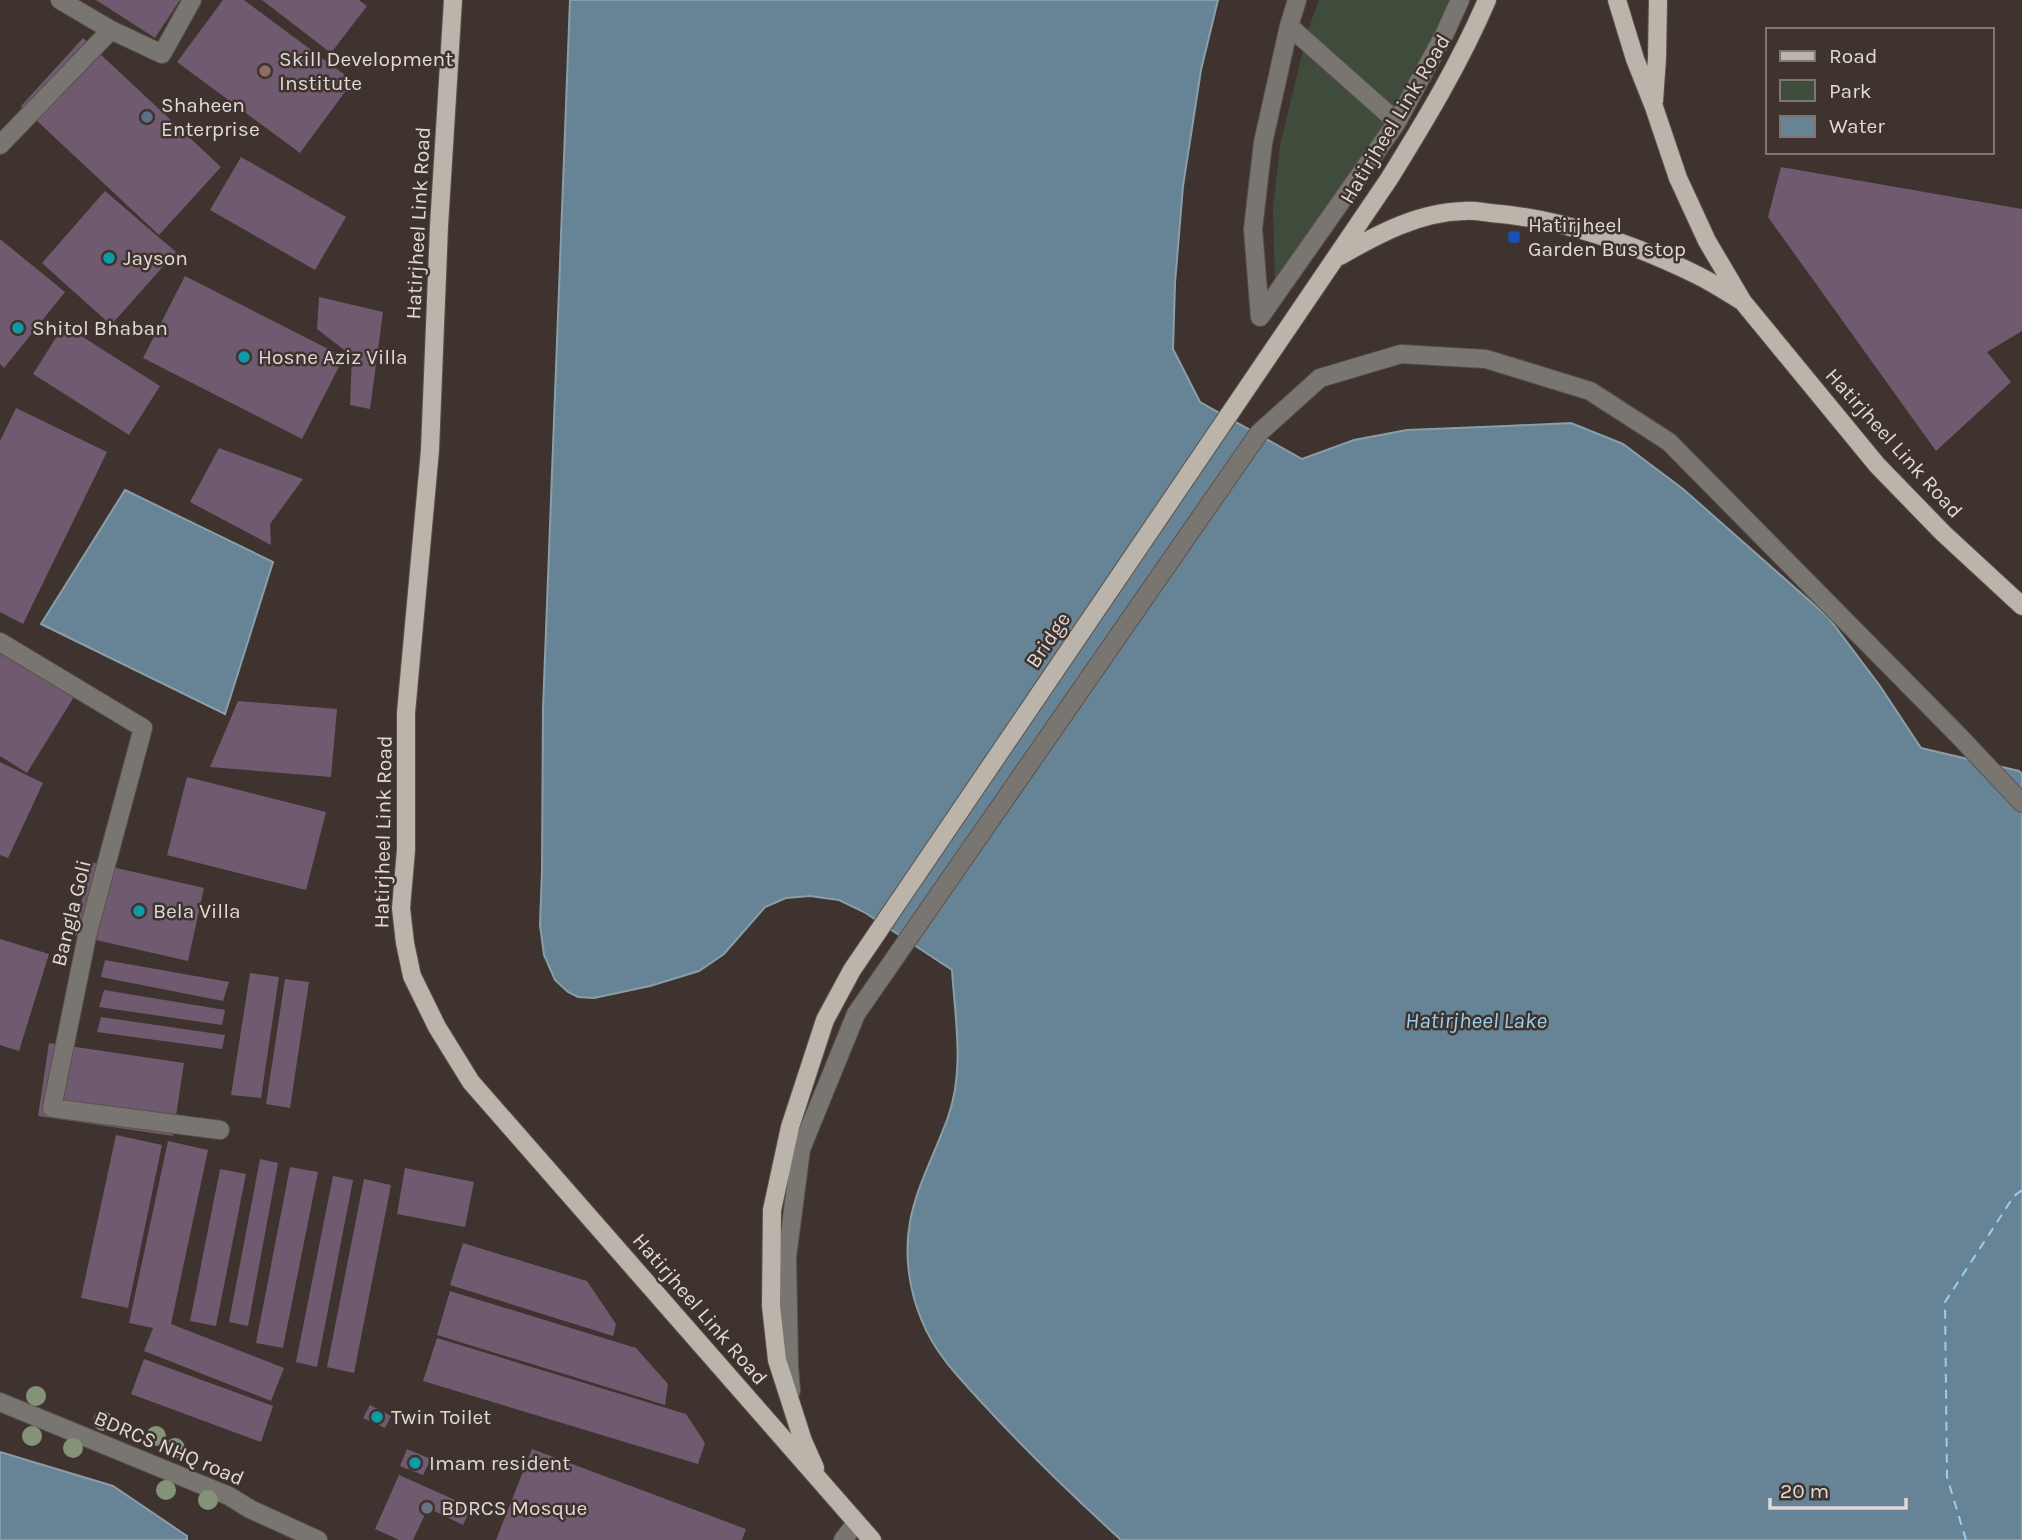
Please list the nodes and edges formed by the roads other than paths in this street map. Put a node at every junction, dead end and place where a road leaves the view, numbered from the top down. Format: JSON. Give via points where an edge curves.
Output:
{"nodes":[{"id":1,"x":60,"y":0,"type":"edge"},
{"id":2,"x":192,"y":0,"type":"edge"},
{"id":3,"x":453,"y":0,"type":"edge"},
{"id":4,"x":1297,"y":0,"type":"edge"},
{"id":5,"x":1460,"y":0,"type":"edge"},
{"id":6,"x":1487,"y":0,"type":"edge"},
{"id":7,"x":1617,"y":0,"type":"edge"},
{"id":8,"x":1658,"y":0,"type":"edge"},
{"id":9,"x":1289,"y":26,"type":"junction"},
{"id":10,"x":111,"y":30,"type":"junction"},
{"id":11,"x":1654,"y":107,"type":"junction"},
{"id":12,"x":1397,"y":122,"type":"junction"},
{"id":13,"x":0,"y":145,"type":"edge"},
{"id":14,"x":1336,"y":258,"type":"junction"},
{"id":15,"x":1743,"y":302,"type":"junction"},
{"id":16,"x":1282,"y":335,"type":"joint"},
{"id":17,"x":2022,"y":606,"type":"edge"},
{"id":18,"x":0,"y":642,"type":"edge"},
{"id":19,"x":2022,"y":803,"type":"edge"},
{"id":20,"x":852,"y":970,"type":"joint"},
{"id":21,"x":220,"y":1130,"type":"dead end"},
{"id":22,"x":0,"y":1402,"type":"edge"},
{"id":23,"x":822,"y":1484,"type":"junction"},
{"id":24,"x":856,"y":1522,"type":"junction"},
{"id":25,"x":318,"y":1540,"type":"edge"},
{"id":26,"x":843,"y":1540,"type":"edge"},
{"id":27,"x":865,"y":1540,"type":"edge"},
{"id":28,"x":872,"y":1540,"type":"edge"}],
"edges":[{"from":1,"to":10,"type":"street"},
{"from":2,"to":10,"type":"street","via":[[162,54]]},
{"from":3,"to":23,"type":"main road","name":"Hatirjheel Link Road","via":[[430,450],[406,713],[406,850],[401,908],[412,976],[471,1082]]},
{"from":4,"to":9,"type":"street"},
{"from":5,"to":12,"type":"street"},
{"from":6,"to":14,"type":"main road","name":"Hatirjheel Link Road","via":[[1434,105]]},
{"from":7,"to":11,"type":"main road","name":"Hatirjheel Link Road"},
{"from":8,"to":11,"type":"main road"},
{"from":9,"to":12,"type":"street"},
{"from":9,"to":12,"type":"street","via":[[1263,143],[1253,229],[1260,317]]},
{"from":10,"to":13,"type":"street"},
{"from":11,"to":15,"type":"main road","name":"Hatirjheel Link Road","via":[[1706,241]]},
{"from":14,"to":15,"type":"main road","name":"Hatirjheel Link Road","via":[[1378,234],[1432,215],[1464,211],[1524,215],[1653,256],[1700,276]]},
{"from":14,"to":16,"type":"main road","name":"Hatirjheel Link Road"},
{"from":15,"to":17,"type":"main road","name":"Hatirjheel Link Road","via":[[1877,465]]},
{"from":16,"to":20,"type":"main road","name":"Bridge"},
{"from":18,"to":21,"type":"street","name":"Bangla Goli","via":[[142,728],[87,936],[52,1108]]},
{"from":19,"to":27,"type":"street","via":[[1669,442],[1590,391],[1486,359],[1401,354],[1320,378],[1259,433],[856,1014],[801,1149],[787,1257],[789,1366],[797,1445]]},
{"from":20,"to":23,"type":"main road","name":"Hatirjheel Link Road","via":[[825,1020],[790,1127],[772,1210],[771,1306],[776,1360]]},
{"from":22,"to":25,"type":"street","name":"BDRCS NHQ road","via":[[229,1496]]},
{"from":23,"to":24,"type":"main road","name":"Hatirjheel Link Road"},
{"from":24,"to":26,"type":"street"},
{"from":24,"to":28,"type":"main road","name":"Hatirjheel Link Road"}]}
